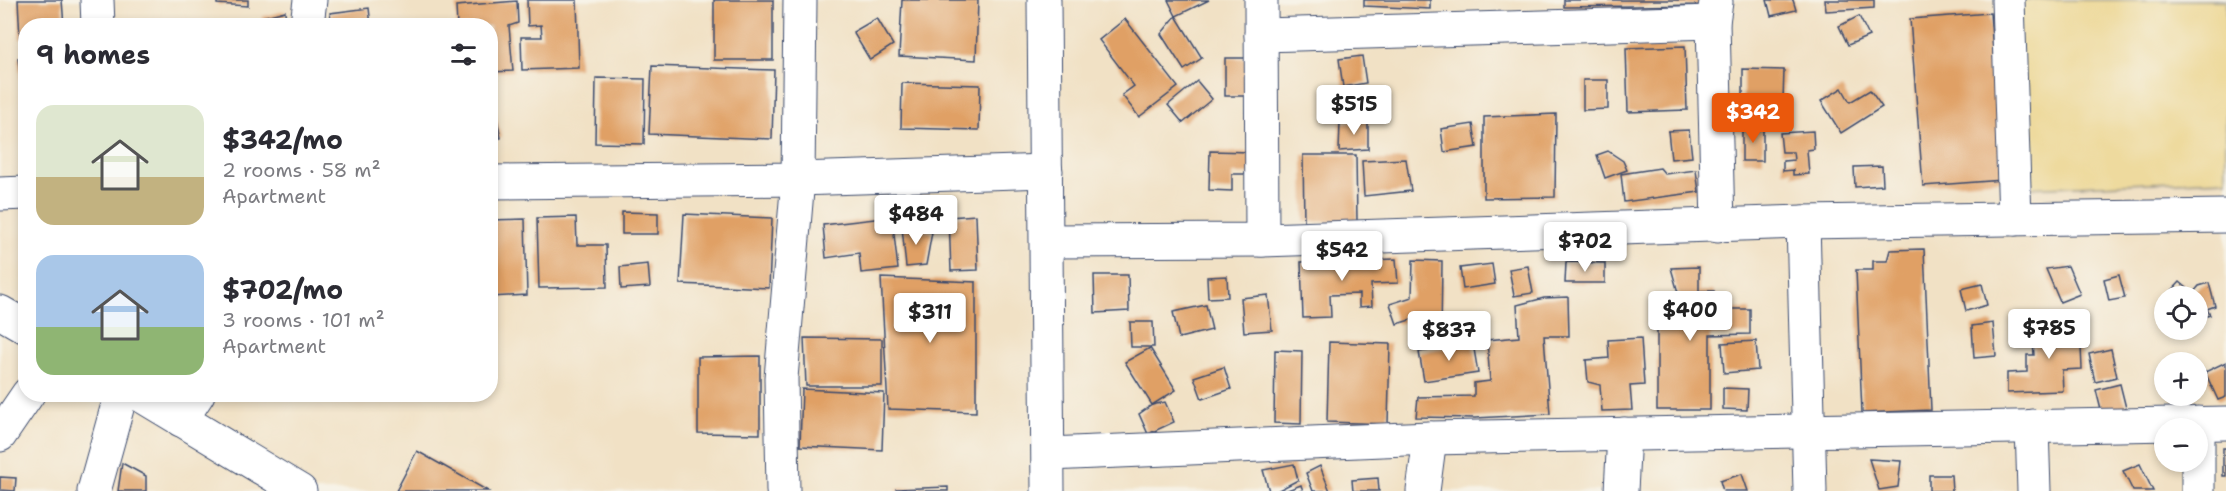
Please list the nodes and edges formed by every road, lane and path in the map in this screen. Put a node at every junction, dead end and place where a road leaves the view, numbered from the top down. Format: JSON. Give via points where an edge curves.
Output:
{"nodes":[{"id":1,"x":97,"y":0,"type":"edge"},
{"id":2,"x":310,"y":0,"type":"edge"},
{"id":3,"x":800,"y":0,"type":"edge"},
{"id":4,"x":1044,"y":0,"type":"edge"},
{"id":5,"x":1261,"y":0,"type":"edge"},
{"id":6,"x":2008,"y":0,"type":"edge"},
{"id":7,"x":1715,"y":11,"type":"edge"},
{"id":8,"x":98,"y":18,"type":"edge"},
{"id":9,"x":308,"y":18,"type":"edge"},
{"id":10,"x":1261,"y":35,"type":"junction"},
{"id":11,"x":1046,"y":171,"type":"junction"},
{"id":12,"x":798,"y":179,"type":"junction"},
{"id":13,"x":498,"y":182,"type":"edge"},
{"id":14,"x":18,"y":193,"type":"edge"},
{"id":15,"x":0,"y":194,"type":"edge"},
{"id":16,"x":2226,"y":216,"type":"edge"},
{"id":17,"x":2015,"y":219,"type":"junction"},
{"id":18,"x":1803,"y":222,"type":"junction"},
{"id":19,"x":1718,"y":226,"type":"junction"},
{"id":20,"x":1262,"y":240,"type":"junction"},
{"id":21,"x":1047,"y":241,"type":"junction"},
{"id":22,"x":0,"y":312,"type":"edge"},
{"id":23,"x":18,"y":322,"type":"edge"},
{"id":24,"x":23,"y":402,"type":"edge"},
{"id":25,"x":119,"y":402,"type":"edge"},
{"id":26,"x":170,"y":402,"type":"edge"},
{"id":27,"x":189,"y":407,"type":"edge"},
{"id":28,"x":2212,"y":423,"type":"edge"},
{"id":29,"x":2032,"y":426,"type":"junction"},
{"id":30,"x":1808,"y":430,"type":"junction"},
{"id":31,"x":1624,"y":434,"type":"junction"},
{"id":32,"x":0,"y":435,"type":"edge"},
{"id":33,"x":1430,"y":438,"type":"junction"},
{"id":34,"x":1049,"y":454,"type":"junction"},
{"id":35,"x":94,"y":491,"type":"edge"},
{"id":36,"x":300,"y":491,"type":"edge"},
{"id":37,"x":783,"y":491,"type":"edge"},
{"id":38,"x":1048,"y":491,"type":"edge"},
{"id":39,"x":1423,"y":491,"type":"edge"},
{"id":40,"x":1621,"y":491,"type":"edge"},
{"id":41,"x":1810,"y":491,"type":"edge"},
{"id":42,"x":2034,"y":491,"type":"edge"},
{"id":43,"x":2198,"y":491,"type":"edge"}],
"edges":[{"from":1,"to":8,"type":"street"},
{"from":2,"to":9,"type":"street"},
{"from":3,"to":12,"type":"street"},
{"from":4,"to":11,"type":"street"},
{"from":5,"to":10,"type":"street"},
{"from":6,"to":17,"type":"street"},
{"from":7,"to":10,"type":"street"},
{"from":7,"to":19,"type":"street"},
{"from":10,"to":20,"type":"street"},
{"from":11,"to":12,"type":"street"},
{"from":11,"to":21,"type":"street"},
{"from":12,"to":13,"type":"street"},
{"from":12,"to":37,"type":"street","via":[[781,378]]},
{"from":14,"to":15,"type":"street"},
{"from":16,"to":17,"type":"street"},
{"from":17,"to":18,"type":"street"},
{"from":18,"to":19,"type":"street"},
{"from":18,"to":30,"type":"street"},
{"from":19,"to":20,"type":"street"},
{"from":20,"to":21,"type":"street"},
{"from":21,"to":34,"type":"street"},
{"from":22,"to":23,"type":"street"},
{"from":24,"to":32,"type":"street"},
{"from":25,"to":35,"type":"street"},
{"from":26,"to":27,"type":"street"},
{"from":27,"to":36,"type":"street"},
{"from":28,"to":29,"type":"street"},
{"from":28,"to":43,"type":"street"},
{"from":29,"to":30,"type":"street"},
{"from":29,"to":42,"type":"street"},
{"from":30,"to":31,"type":"street"},
{"from":30,"to":41,"type":"street"},
{"from":31,"to":33,"type":"street"},
{"from":31,"to":40,"type":"street"},
{"from":33,"to":34,"type":"street"},
{"from":33,"to":39,"type":"street"},
{"from":34,"to":38,"type":"street"}]}
